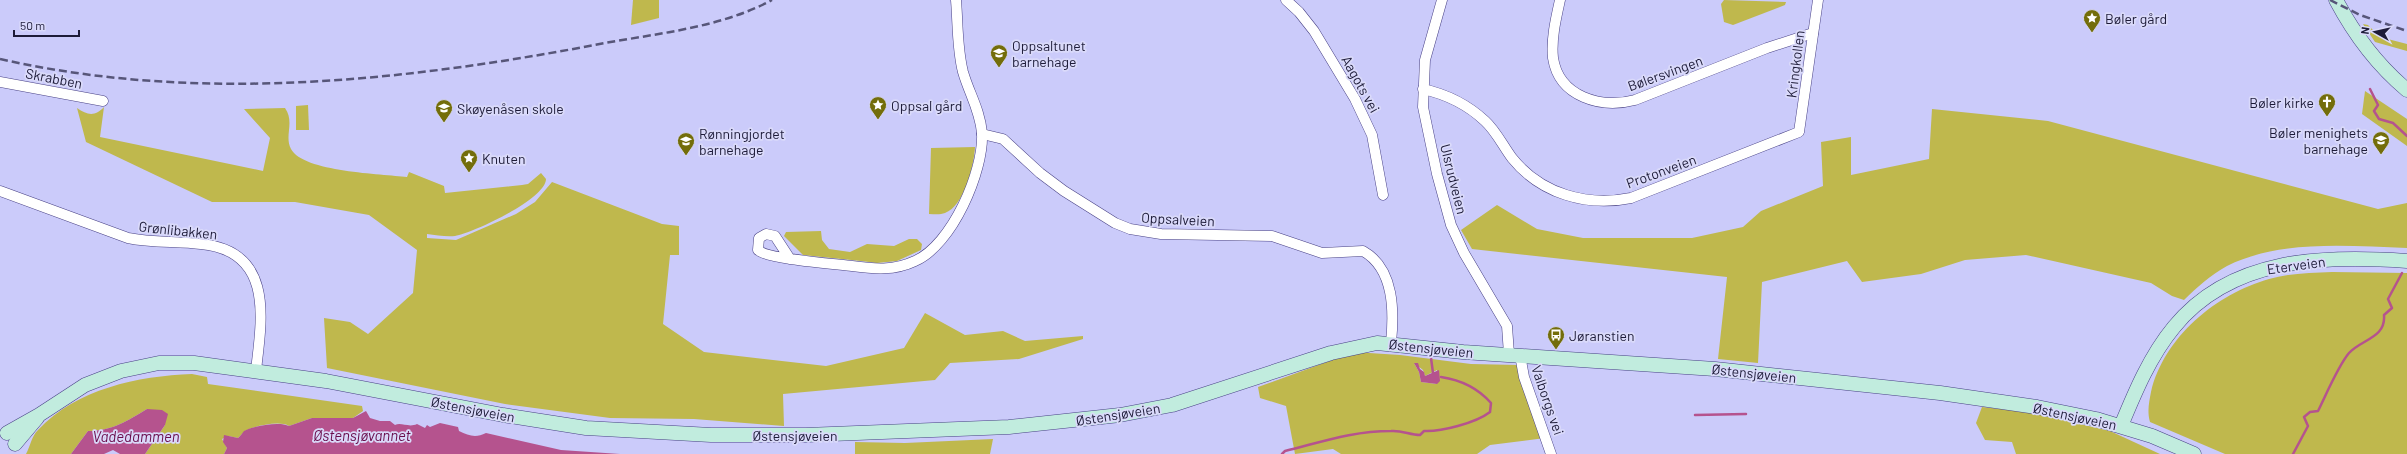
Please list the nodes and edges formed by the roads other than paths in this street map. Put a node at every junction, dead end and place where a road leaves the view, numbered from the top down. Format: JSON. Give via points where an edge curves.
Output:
{"nodes":[{"id":1,"x":956,"y":0,"type":"edge"},
{"id":2,"x":1286,"y":0,"type":"edge"},
{"id":3,"x":1442,"y":0,"type":"edge"},
{"id":4,"x":1560,"y":0,"type":"edge"},
{"id":5,"x":1818,"y":0,"type":"edge"},
{"id":6,"x":2336,"y":0,"type":"edge"},
{"id":7,"x":1813,"y":33,"type":"junction"},
{"id":8,"x":0,"y":82,"type":"edge"},
{"id":9,"x":1422,"y":89,"type":"junction"},
{"id":10,"x":2407,"y":90,"type":"edge"},
{"id":11,"x":103,"y":101,"type":"dead end"},
{"id":12,"x":1799,"y":132,"type":"joint"},
{"id":13,"x":982,"y":134,"type":"junction"},
{"id":14,"x":0,"y":191,"type":"edge"},
{"id":15,"x":1383,"y":195,"type":"dead end"},
{"id":16,"x":790,"y":258,"type":"dead end"},
{"id":17,"x":2404,"y":261,"type":"edge"},
{"id":18,"x":1391,"y":343,"type":"junction"},
{"id":19,"x":1514,"y":354,"type":"junction"},
{"id":20,"x":256,"y":370,"type":"junction"},
{"id":21,"x":39,"y":415,"type":"junction"},
{"id":22,"x":2126,"y":428,"type":"junction"},
{"id":23,"x":2,"y":432,"type":"edge"},
{"id":24,"x":13,"y":449,"type":"edge"},
{"id":25,"x":1551,"y":454,"type":"edge"},
{"id":26,"x":2194,"y":454,"type":"edge"}],
"edges":[{"from":1,"to":13,"type":"street","via":[[959,50],[964,73],[977,107]]},
{"from":2,"to":15,"type":"street","name":"Aagots vei","via":[[1314,31],[1355,99],[1372,135]]},
{"from":3,"to":9,"type":"street","name":"Ulsrudveien","via":[[1425,60]]},
{"from":4,"to":7,"type":"street","name":"Bølersvingen","via":[[1552,45],[1557,72],[1572,90],[1598,103],[1625,103],[1635,100],[1767,48]]},
{"from":5,"to":7,"type":"street","name":"Kringkollen"},
{"from":6,"to":10,"type":"main road","via":[[2364,45],[2385,70]]},
{"from":7,"to":12,"type":"street","name":"Kringkollen"},
{"from":8,"to":11,"type":"street","name":"Skrabben"},
{"from":9,"to":12,"type":"street","name":"Protonveien","via":[[1444,95],[1484,120],[1524,171],[1546,186],[1584,200],[1620,200],[1648,193]]},
{"from":9,"to":19,"type":"street","name":"Ulsrudveien","via":[[1423,108],[1437,174],[1451,225],[1464,253],[1507,326]]},
{"from":13,"to":16,"type":"street","via":[[980,156],[970,189],[945,236],[922,258],[898,268],[881,269]]},
{"from":13,"to":18,"type":"street","name":"Oppsalveien","via":[[1003,138],[1064,191],[1130,230],[1161,234],[1272,236],[1322,253],[1363,251],[1378,266],[1392,295]]},
{"from":14,"to":20,"type":"street","name":"Grønlibakken","via":[[128,238],[209,245],[229,252],[251,272],[259,288],[261,330]]},
{"from":17,"to":22,"type":"main road","name":"Eterveien","via":[[2302,261],[2265,269],[2235,280],[2198,303],[2174,326],[2155,353],[2140,385]]},
{"from":18,"to":19,"type":"main road","name":"Østensjøveien","via":[[1463,352]]},
{"from":18,"to":20,"type":"main road","name":"Østensjøveien","via":[[1352,347],[1179,403],[1120,416],[1009,427],[858,435],[711,435],[586,428]]},
{"from":19,"to":22,"type":"main road","name":"Østensjøveien","via":[[1707,368],[1896,388],[2043,408]]},
{"from":19,"to":25,"type":"street","name":"Valborgs vei"},
{"from":20,"to":21,"type":"main road","name":"Østensjøveien","via":[[194,363],[142,366],[85,385],[69,393]]},
{"from":21,"to":23,"type":"main road","name":"Østensjøveien"},
{"from":21,"to":24,"type":"main road","name":"Østensjøveien"},
{"from":22,"to":26,"type":"main road","name":"Østensjøveien"},
{"from":23,"to":24,"type":"main road","name":"Østensjøveien","via":[[12,436]]}]}
